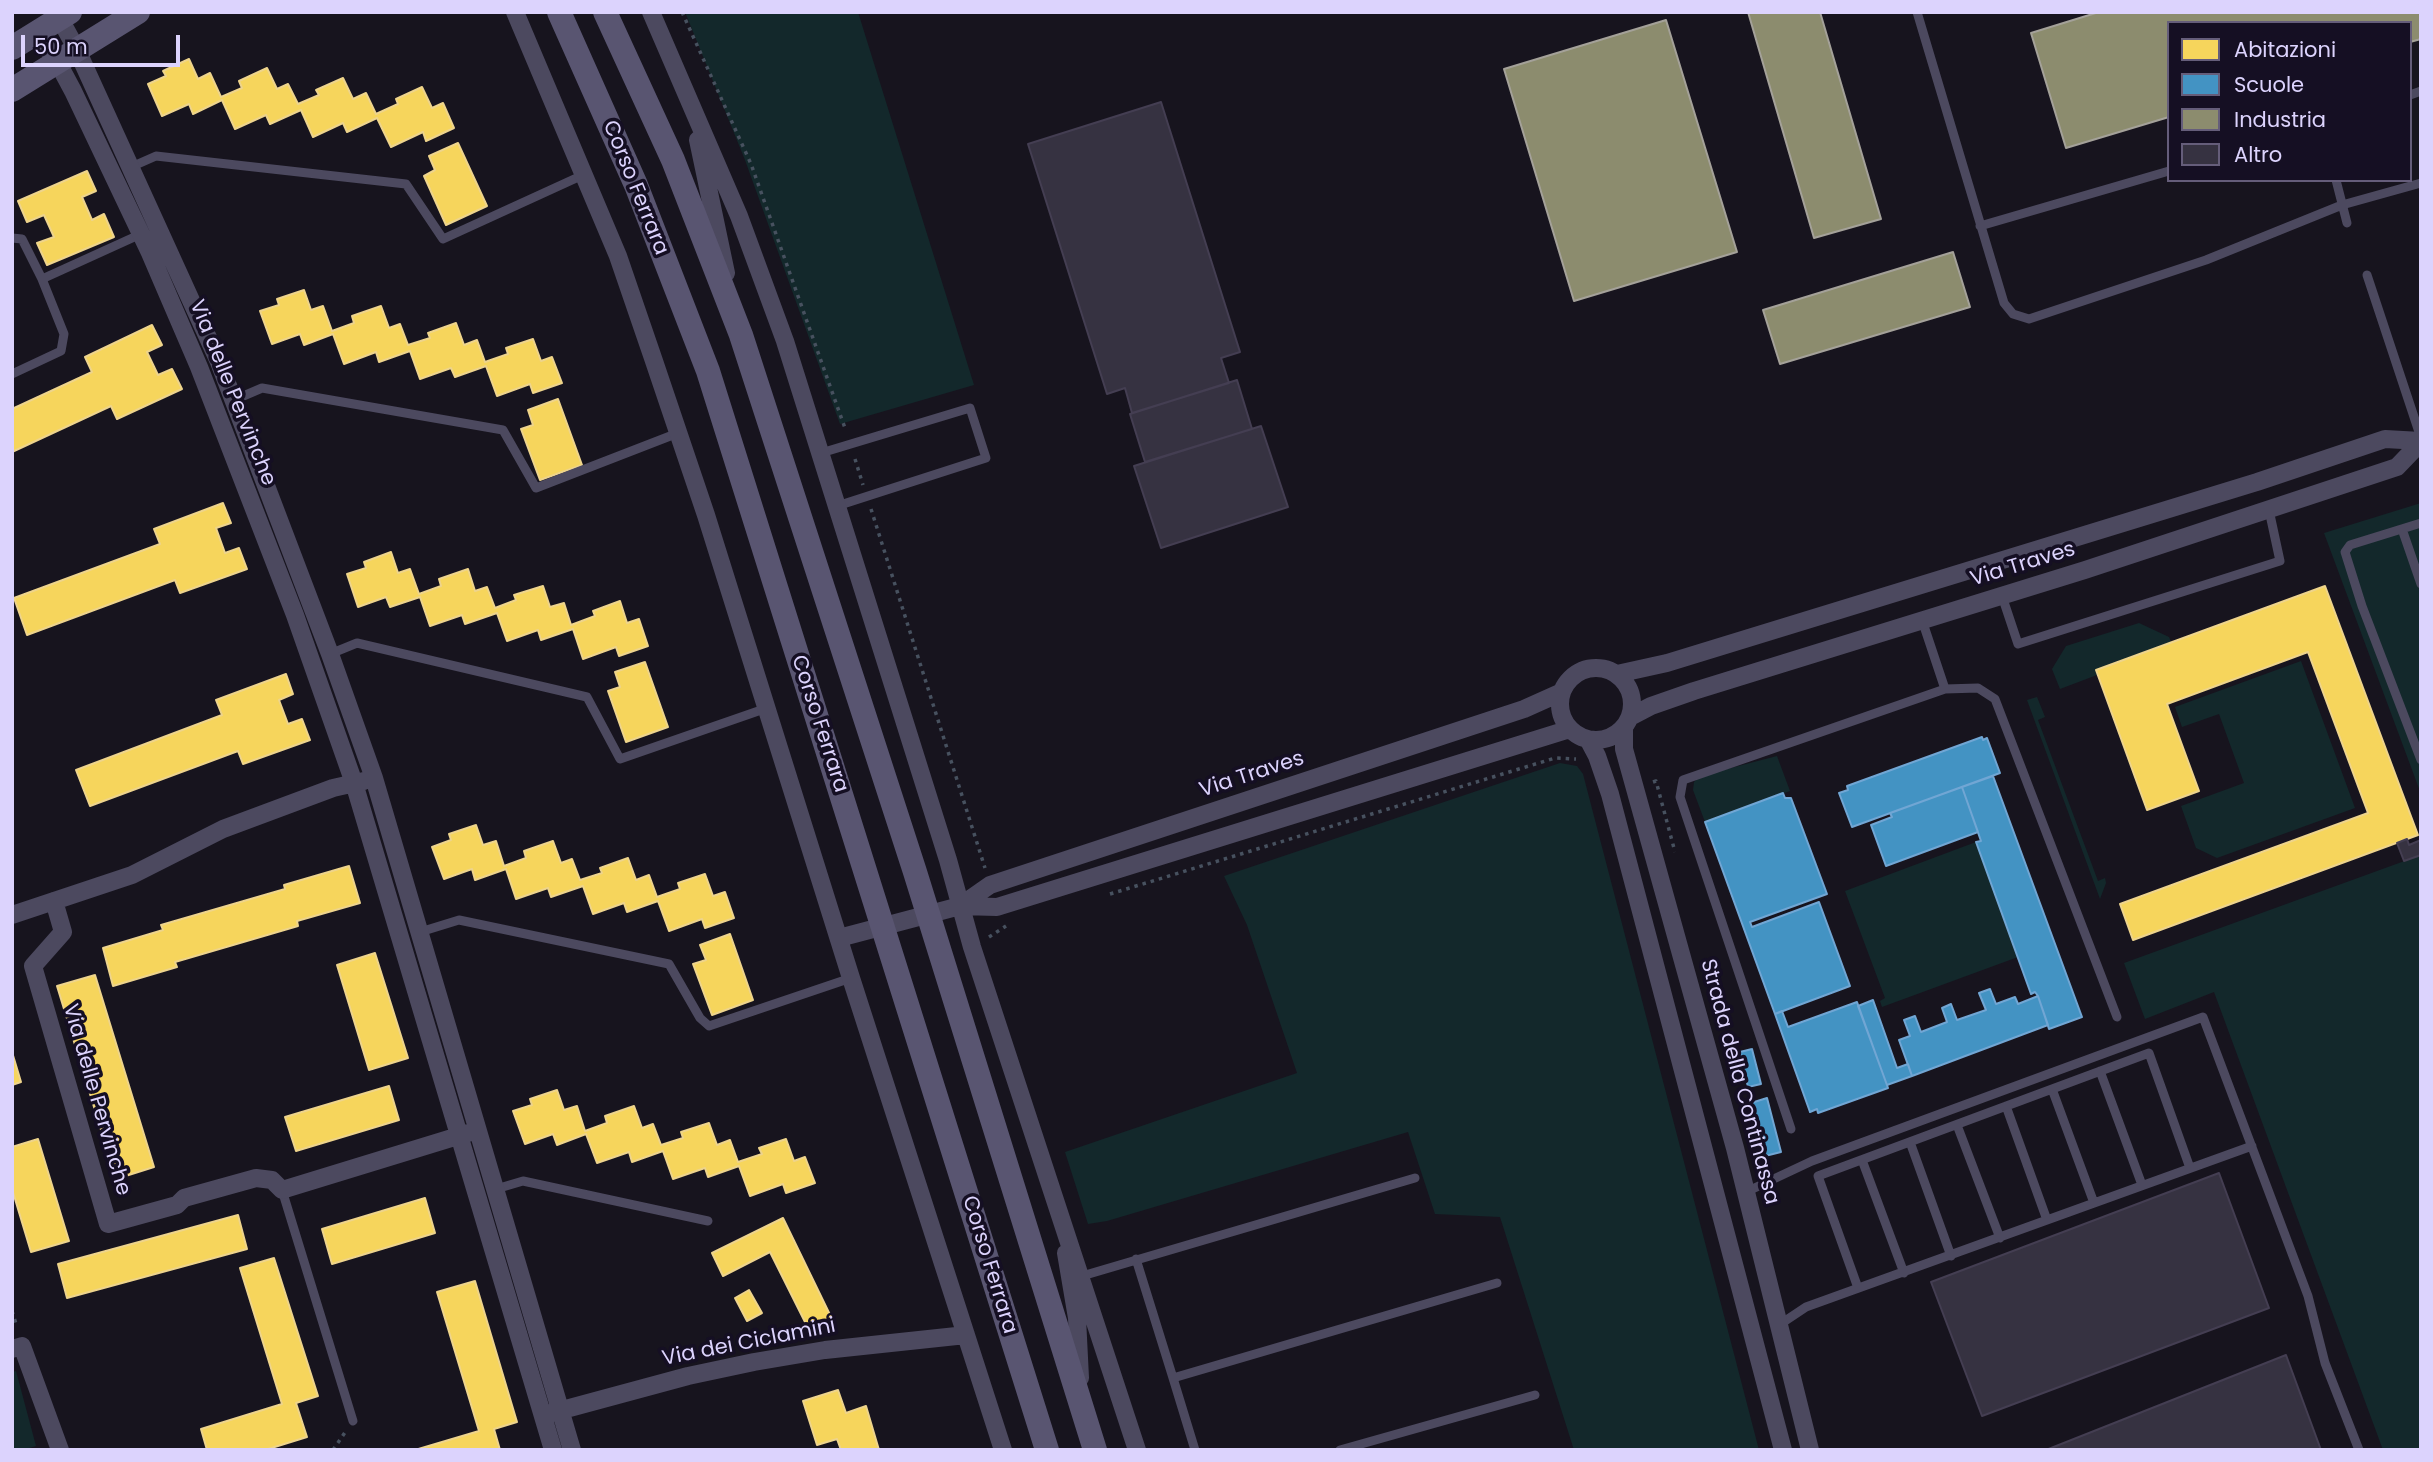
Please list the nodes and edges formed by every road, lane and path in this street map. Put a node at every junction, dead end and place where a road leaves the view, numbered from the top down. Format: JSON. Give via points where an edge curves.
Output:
{"nodes":[{"id":1,"x":138,"y":12,"type":"edge"},
{"id":2,"x":515,"y":12,"type":"edge"},
{"id":3,"x":559,"y":12,"type":"edge"},
{"id":4,"x":605,"y":12,"type":"edge"},
{"id":5,"x":651,"y":12,"type":"edge"},
{"id":6,"x":682,"y":12,"type":"edge"},
{"id":7,"x":1917,"y":12,"type":"edge"},
{"id":8,"x":65,"y":16,"type":"edge"},
{"id":9,"x":36,"y":33,"type":"junction"},
{"id":10,"x":12,"y":48,"type":"edge"},
{"id":11,"x":67,"y":57,"type":"junction"},
{"id":12,"x":12,"y":90,"type":"edge"},
{"id":13,"x":691,"y":102,"type":"junction"},
{"id":14,"x":131,"y":167,"type":"junction"},
{"id":15,"x":2167,"y":173,"type":"edge"},
{"id":16,"x":583,"y":175,"type":"junction"},
{"id":17,"x":2336,"y":182,"type":"edge"},
{"id":18,"x":2421,"y":183,"type":"edge"},
{"id":19,"x":2342,"y":205,"type":"junction"},
{"id":20,"x":2347,"y":223,"type":"dead end"},
{"id":21,"x":1980,"y":226,"type":"junction"},
{"id":22,"x":141,"y":234,"type":"junction"},
{"id":23,"x":12,"y":238,"type":"edge"},
{"id":24,"x":2367,"y":275,"type":"dead end"},
{"id":25,"x":42,"y":279,"type":"junction"},
{"id":26,"x":741,"y":335,"type":"junction"},
{"id":27,"x":12,"y":374,"type":"edge"},
{"id":28,"x":234,"y":400,"type":"junction"},
{"id":29,"x":678,"y":433,"type":"junction"},
{"id":30,"x":2421,"y":440,"type":"edge"},
{"id":31,"x":851,"y":444,"type":"junction"},
{"id":32,"x":821,"y":453,"type":"junction"},
{"id":33,"x":867,"y":496,"type":"junction"},
{"id":34,"x":837,"y":506,"type":"junction"},
{"id":35,"x":2269,"y":510,"type":"junction"},
{"id":36,"x":2421,"y":523,"type":"edge"},
{"id":37,"x":2402,"y":529,"type":"junction"},
{"id":38,"x":2421,"y":584,"type":"edge"},
{"id":39,"x":2003,"y":596,"type":"junction"},
{"id":40,"x":1922,"y":620,"type":"junction"},
{"id":41,"x":330,"y":654,"type":"junction"},
{"id":42,"x":1617,"y":674,"type":"junction"},
{"id":43,"x":1945,"y":689,"type":"junction"},
{"id":44,"x":1562,"y":692,"type":"junction"},
{"id":45,"x":767,"y":708,"type":"junction"},
{"id":46,"x":1627,"y":722,"type":"junction"},
{"id":47,"x":1570,"y":729,"type":"junction"},
{"id":48,"x":1588,"y":739,"type":"junction"},
{"id":49,"x":2421,"y":760,"type":"edge"},
{"id":50,"x":1583,"y":762,"type":"dead end"},
{"id":51,"x":374,"y":778,"type":"junction"},
{"id":52,"x":354,"y":783,"type":"junction"},
{"id":53,"x":990,"y":885,"type":"junction"},
{"id":54,"x":1109,"y":895,"type":"dead end"},
{"id":55,"x":54,"y":901,"type":"junction"},
{"id":56,"x":960,"y":906,"type":"junction"},
{"id":57,"x":997,"y":907,"type":"junction"},
{"id":58,"x":12,"y":915,"type":"edge"},
{"id":59,"x":928,"y":915,"type":"junction"},
{"id":60,"x":1017,"y":923,"type":"dead end"},
{"id":61,"x":883,"y":925,"type":"junction"},
{"id":62,"x":1004,"y":927,"type":"junction"},
{"id":63,"x":420,"y":932,"type":"junction"},
{"id":64,"x":839,"y":938,"type":"junction"},
{"id":65,"x":972,"y":947,"type":"junction"},
{"id":66,"x":851,"y":978,"type":"junction"},
{"id":67,"x":2117,"y":1017,"type":"dead end"},
{"id":68,"x":2100,"y":1071,"type":"junction"},
{"id":69,"x":2052,"y":1089,"type":"junction"},
{"id":70,"x":2006,"y":1106,"type":"junction"},
{"id":71,"x":1957,"y":1125,"type":"junction"},
{"id":72,"x":1791,"y":1129,"type":"dead end"},
{"id":73,"x":479,"y":1130,"type":"junction"},
{"id":74,"x":458,"y":1136,"type":"junction"},
{"id":75,"x":1910,"y":1142,"type":"junction"},
{"id":76,"x":2252,"y":1146,"type":"junction"},
{"id":77,"x":1862,"y":1160,"type":"junction"},
{"id":78,"x":2190,"y":1168,"type":"junction"},
{"id":79,"x":1415,"y":1178,"type":"dead end"},
{"id":80,"x":2142,"y":1185,"type":"junction"},
{"id":81,"x":496,"y":1189,"type":"junction"},
{"id":82,"x":282,"y":1190,"type":"junction"},
{"id":83,"x":1746,"y":1192,"type":"junction"},
{"id":84,"x":2094,"y":1203,"type":"junction"},
{"id":85,"x":2047,"y":1220,"type":"junction"},
{"id":86,"x":708,"y":1221,"type":"dead end"},
{"id":87,"x":1064,"y":1222,"type":"junction"},
{"id":88,"x":2000,"y":1238,"type":"junction"},
{"id":89,"x":1951,"y":1256,"type":"junction"},
{"id":90,"x":1136,"y":1259,"type":"junction"},
{"id":91,"x":1904,"y":1273,"type":"junction"},
{"id":92,"x":1082,"y":1276,"type":"junction"},
{"id":93,"x":1497,"y":1283,"type":"dead end"},
{"id":94,"x":1858,"y":1288,"type":"junction"},
{"id":95,"x":1779,"y":1325,"type":"junction"},
{"id":96,"x":966,"y":1335,"type":"junction"},
{"id":97,"x":12,"y":1349,"type":"edge"},
{"id":98,"x":1173,"y":1378,"type":"junction"},
{"id":99,"x":1535,"y":1395,"type":"dead end"},
{"id":100,"x":1081,"y":1403,"type":"junction"},
{"id":101,"x":562,"y":1411,"type":"junction"},
{"id":102,"x":543,"y":1415,"type":"junction"},
{"id":103,"x":353,"y":1421,"type":"joint"},
{"id":104,"x":1047,"y":1449,"type":"edge"},
{"id":105,"x":60,"y":1450,"type":"edge"},
{"id":106,"x":333,"y":1450,"type":"edge"},
{"id":107,"x":553,"y":1450,"type":"edge"},
{"id":108,"x":572,"y":1450,"type":"edge"},
{"id":109,"x":1003,"y":1450,"type":"edge"},
{"id":110,"x":1096,"y":1450,"type":"edge"},
{"id":111,"x":1137,"y":1450,"type":"edge"},
{"id":112,"x":1195,"y":1450,"type":"edge"},
{"id":113,"x":1340,"y":1450,"type":"edge"},
{"id":114,"x":1783,"y":1450,"type":"edge"},
{"id":115,"x":1810,"y":1450,"type":"edge"},
{"id":116,"x":2359,"y":1450,"type":"edge"}],
"edges":[{"from":1,"to":11,"type":"main road"},
{"from":2,"to":16,"type":"street","name":"Corso Ferrara"},
{"from":3,"to":61,"type":"main road","name":"Corso Ferrara","via":[[636,185],[708,371]]},
{"from":4,"to":26,"type":"main road","name":"Corso Ferrara","via":[[673,160]]},
{"from":5,"to":13,"type":"street","name":"Corso Ferrara"},
{"from":6,"to":31,"type":"path","via":[[751,164]]},
{"from":7,"to":21,"type":"lane"},
{"from":8,"to":9,"type":"main road"},
{"from":8,"to":11,"type":"street","name":"Via delle Pervinche"},
{"from":9,"to":10,"type":"main road"},
{"from":9,"to":11,"type":"street","name":"Via delle Pervinche"},
{"from":11,"to":12,"type":"main road"},
{"from":11,"to":14,"type":"street","name":"Via delle Pervinche"},
{"from":11,"to":22,"type":"street","name":"Via delle Pervinche"},
{"from":13,"to":26,"type":"street","name":"Corso Ferrara"},
{"from":13,"to":32,"type":"street","name":"Corso Ferrara","via":[[739,216]]},
{"from":14,"to":16,"type":"lane","name":"Corso Ferrara","via":[[156,156],[406,184],[443,239]]},
{"from":14,"to":28,"type":"street","name":"Via delle Pervinche"},
{"from":15,"to":21,"type":"lane"},
{"from":16,"to":29,"type":"street","name":"Corso Ferrara","via":[[618,256]]},
{"from":17,"to":19,"type":"lane"},
{"from":18,"to":19,"type":"lane"},
{"from":19,"to":20,"type":"lane"},
{"from":19,"to":21,"type":"lane","via":[[2206,260],[2029,319],[2013,314],[2004,303]]},
{"from":22,"to":25,"type":"lane"},
{"from":22,"to":52,"type":"street","name":"Via delle Pervinche","via":[[232,450]]},
{"from":23,"to":25,"type":"lane","via":[[22,239]]},
{"from":24,"to":30,"type":"lane"},
{"from":25,"to":27,"type":"lane","via":[[64,334],[61,351]]},
{"from":26,"to":59,"type":"main road","name":"Corso Ferrara"},
{"from":28,"to":29,"type":"lane","name":"Via delle Pervinche","via":[[262,388],[503,430],[536,488]]},
{"from":28,"to":41,"type":"street","name":"Via delle Pervinche"},
{"from":29,"to":45,"type":"street","name":"Corso Ferrara"},
{"from":30,"to":35,"type":"street","name":"Via Traves","via":[[2397,467]]},
{"from":30,"to":42,"type":"street","name":"Via Traves","via":[[2385,439],[1667,663]]},
{"from":31,"to":32,"type":"lane"},
{"from":31,"to":33,"type":"path"},
{"from":31,"to":33,"type":"lane","via":[[970,408],[986,458]]},
{"from":32,"to":34,"type":"street","name":"Corso Ferrara"},
{"from":33,"to":34,"type":"lane"},
{"from":33,"to":53,"type":"path"},
{"from":34,"to":56,"type":"street","name":"Corso Ferrara"},
{"from":35,"to":39,"type":"street","name":"Via Traves"},
{"from":35,"to":39,"type":"lane","via":[[2280,561],[2018,644]]},
{"from":36,"to":37,"type":"lane"},
{"from":37,"to":38,"type":"lane"},
{"from":37,"to":49,"type":"lane","via":[[2350,545],[2345,552]]},
{"from":39,"to":40,"type":"street","name":"Via Traves"},
{"from":40,"to":43,"type":"lane"},
{"from":40,"to":46,"type":"street","name":"Via Traves","via":[[1694,691],[1651,706]]},
{"from":41,"to":45,"type":"lane","via":[[357,643],[587,697],[620,759]]},
{"from":41,"to":51,"type":"street","name":"Via delle Pervinche"},
{"from":42,"to":44,"type":"street","via":[[1585,669],[1575,674]]},
{"from":42,"to":46,"type":"street","via":[[1631,693],[1633,705]]},
{"from":43,"to":67,"type":"lane","via":[[1978,688],[1995,699]]},
{"from":43,"to":72,"type":"lane","via":[[1683,780],[1681,797]]},
{"from":44,"to":47,"type":"street","via":[[1561,712]]},
{"from":44,"to":53,"type":"street","name":"Via Traves","via":[[1511,713]]},
{"from":45,"to":64,"type":"street","name":"Corso Ferrara"},
{"from":46,"to":48,"type":"street","via":[[1608,738]]},
{"from":46,"to":83,"type":"street","name":"Strada della Continassa","via":[[1624,749]]},
{"from":47,"to":48,"type":"street"},
{"from":47,"to":57,"type":"street","name":"Via Traves"},
{"from":48,"to":114,"type":"street","via":[[1610,794]]},
{"from":50,"to":54,"type":"path","via":[[1556,758]]},
{"from":51,"to":52,"type":"street"},
{"from":51,"to":63,"type":"street","name":"Via delle Pervinche"},
{"from":52,"to":55,"type":"street","via":[[223,829],[132,875]]},
{"from":52,"to":74,"type":"street","name":"Via delle Pervinche"},
{"from":53,"to":56,"type":"street","name":"Via Traves"},
{"from":55,"to":58,"type":"street"},
{"from":55,"to":82,"type":"street","name":"Via delle Pervinche","via":[[64,932],[33,966],[108,1224],[256,1178],[272,1181]]},
{"from":56,"to":57,"type":"street","name":"Via Traves"},
{"from":56,"to":59,"type":"street","name":"Via Traves"},
{"from":56,"to":65,"type":"street","name":"Corso Ferrara"},
{"from":57,"to":62,"type":"path"},
{"from":59,"to":61,"type":"street","name":"Via Traves"},
{"from":59,"to":100,"type":"main road","name":"Corso Ferrara"},
{"from":60,"to":62,"type":"path"},
{"from":61,"to":64,"type":"street","name":"Via Traves"},
{"from":61,"to":104,"type":"main road","name":"Corso Ferrara"},
{"from":62,"to":65,"type":"path"},
{"from":63,"to":66,"type":"lane","via":[[459,920],[669,964],[709,1026]]},
{"from":63,"to":73,"type":"street","name":"Via delle Pervinche"},
{"from":64,"to":66,"type":"street","name":"Corso Ferrara"},
{"from":65,"to":87,"type":"street","name":"Corso Ferrara"},
{"from":66,"to":96,"type":"street","name":"Corso Ferrara"},
{"from":68,"to":69,"type":"lane"},
{"from":68,"to":78,"type":"lane","via":[[2149,1053]]},
{"from":68,"to":80,"type":"lane"},
{"from":69,"to":70,"type":"lane"},
{"from":69,"to":84,"type":"lane"},
{"from":70,"to":71,"type":"lane"},
{"from":70,"to":85,"type":"lane"},
{"from":71,"to":75,"type":"lane"},
{"from":71,"to":88,"type":"lane"},
{"from":73,"to":74,"type":"street"},
{"from":73,"to":81,"type":"street","name":"Via delle Pervinche"},
{"from":74,"to":82,"type":"street"},
{"from":74,"to":102,"type":"street","name":"Via delle Pervinche"},
{"from":75,"to":77,"type":"lane"},
{"from":75,"to":89,"type":"lane"},
{"from":76,"to":78,"type":"lane"},
{"from":76,"to":83,"type":"lane","via":[[2203,1017],[1812,1161]]},
{"from":76,"to":116,"type":"lane"},
{"from":77,"to":91,"type":"lane"},
{"from":77,"to":94,"type":"lane","via":[[1818,1176]]},
{"from":78,"to":80,"type":"lane"},
{"from":79,"to":90,"type":"lane"},
{"from":80,"to":84,"type":"lane"},
{"from":81,"to":86,"type":"lane","via":[[523,1181]]},
{"from":81,"to":101,"type":"street","name":"Via delle Pervinche"},
{"from":82,"to":103,"type":"lane"},
{"from":83,"to":95,"type":"street","name":"Strada della Continassa"},
{"from":84,"to":85,"type":"lane"},
{"from":85,"to":88,"type":"lane"},
{"from":87,"to":92,"type":"street","name":"Corso Ferrara"},
{"from":87,"to":100,"type":"street","name":"Corso Ferrara","via":[[1077,1318]]},
{"from":88,"to":89,"type":"lane"},
{"from":89,"to":91,"type":"lane"},
{"from":90,"to":92,"type":"lane"},
{"from":90,"to":98,"type":"lane"},
{"from":91,"to":94,"type":"lane"},
{"from":92,"to":111,"type":"street","name":"Corso Ferrara"},
{"from":93,"to":98,"type":"lane"},
{"from":94,"to":95,"type":"lane","via":[[1807,1307]]},
{"from":95,"to":115,"type":"street","name":"Strada della Continassa"},
{"from":96,"to":101,"type":"street","name":"Via dei Ciclamini","via":[[754,1362]]},
{"from":96,"to":109,"type":"street","name":"Corso Ferrara"},
{"from":97,"to":105,"type":"street","via":[[22,1346]]},
{"from":98,"to":112,"type":"lane"},
{"from":99,"to":113,"type":"lane"},
{"from":100,"to":110,"type":"main road","name":"Corso Ferrara"},
{"from":101,"to":102,"type":"street","name":"Via dei Ciclamini"},
{"from":101,"to":108,"type":"street","name":"Via delle Pervinche"},
{"from":102,"to":107,"type":"street","name":"Via delle Pervinche"},
{"from":103,"to":106,"type":"path"}]}
